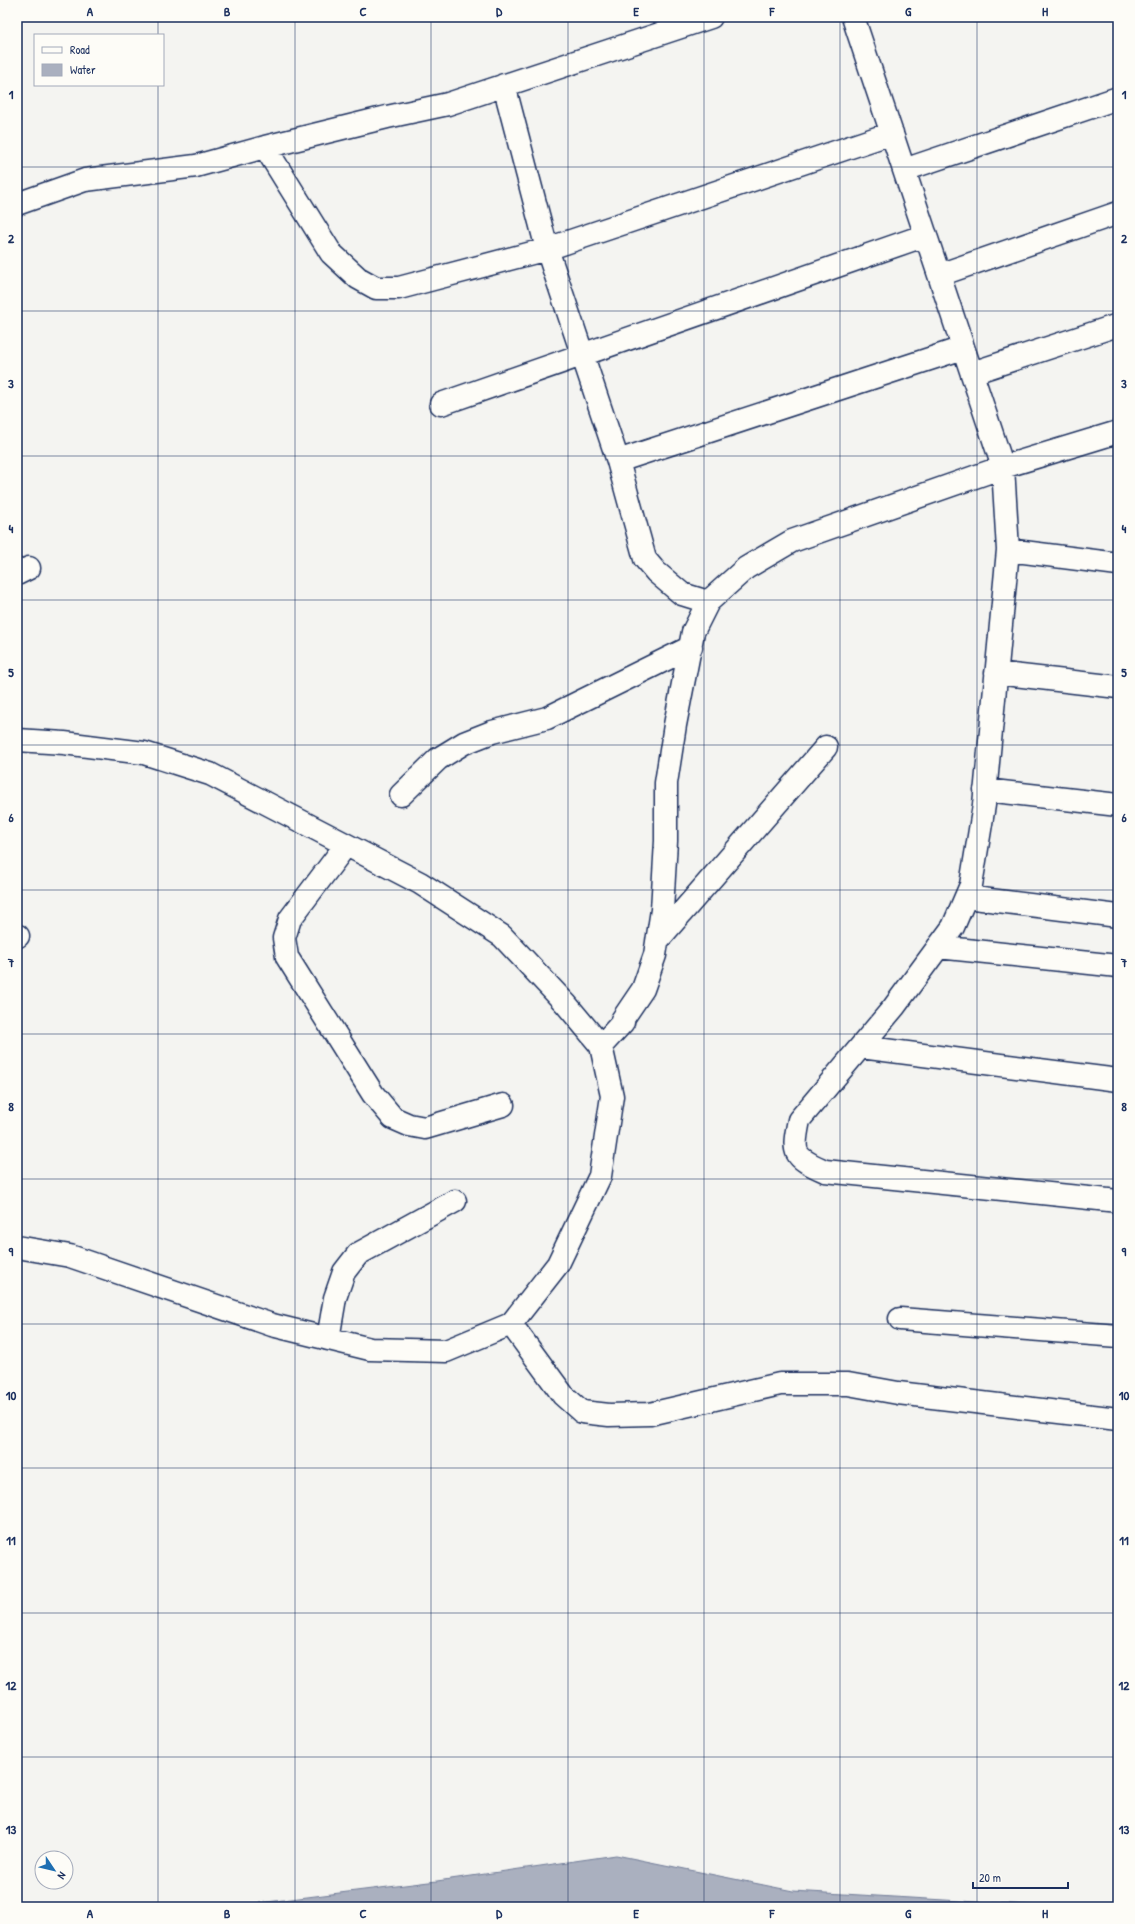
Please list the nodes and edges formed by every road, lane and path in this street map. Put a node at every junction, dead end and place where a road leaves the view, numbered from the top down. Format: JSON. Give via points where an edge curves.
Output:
{"nodes":[{"id":1,"x":711,"y":17,"type":"edge"},
{"id":2,"x":854,"y":17,"type":"edge"},
{"id":3,"x":504,"y":85,"type":"junction"},
{"id":4,"x":1118,"y":98,"type":"edge"},
{"id":5,"x":892,"y":133,"type":"junction"},
{"id":6,"x":265,"y":147,"type":"junction"},
{"id":7,"x":904,"y":170,"type":"junction"},
{"id":8,"x":17,"y":204,"type":"edge"},
{"id":9,"x":1118,"y":213,"type":"edge"},
{"id":10,"x":926,"y":235,"type":"junction"},
{"id":11,"x":547,"y":249,"type":"junction"},
{"id":12,"x":939,"y":275,"type":"junction"},
{"id":13,"x":1118,"y":325,"type":"edge"},
{"id":14,"x":964,"y":348,"type":"junction"},
{"id":15,"x":582,"y":355,"type":"junction"},
{"id":16,"x":972,"y":373,"type":"junction"},
{"id":17,"x":441,"y":404,"type":"dead end"},
{"id":18,"x":1115,"y":434,"type":"edge"},
{"id":19,"x":618,"y":461,"type":"junction"},
{"id":20,"x":1003,"y":467,"type":"junction"},
{"id":21,"x":1008,"y":550,"type":"junction"},
{"id":22,"x":1118,"y":564,"type":"edge"},
{"id":23,"x":708,"y":602,"type":"junction"},
{"id":24,"x":691,"y":647,"type":"junction"},
{"id":25,"x":996,"y":673,"type":"junction"},
{"id":26,"x":1118,"y":687,"type":"edge"},
{"id":27,"x":17,"y":740,"type":"edge"},
{"id":28,"x":826,"y":747,"type":"dead end"},
{"id":29,"x":985,"y":790,"type":"junction"},
{"id":30,"x":401,"y":795,"type":"dead end"},
{"id":31,"x":1118,"y":805,"type":"edge"},
{"id":32,"x":346,"y":846,"type":"junction"},
{"id":33,"x":966,"y":897,"type":"junction"},
{"id":34,"x":1118,"y":916,"type":"edge"},
{"id":35,"x":657,"y":941,"type":"junction"},
{"id":36,"x":938,"y":947,"type":"junction"},
{"id":37,"x":1118,"y":966,"type":"edge"},
{"id":38,"x":601,"y":1046,"type":"junction"},
{"id":39,"x":861,"y":1047,"type":"junction"},
{"id":40,"x":1118,"y":1080,"type":"edge"},
{"id":41,"x":503,"y":1105,"type":"dead end"},
{"id":42,"x":455,"y":1201,"type":"dead end"},
{"id":43,"x":1118,"y":1201,"type":"edge"},
{"id":44,"x":17,"y":1247,"type":"edge"},
{"id":45,"x":900,"y":1319,"type":"dead end"},
{"id":46,"x":511,"y":1324,"type":"junction"},
{"id":47,"x":1118,"y":1336,"type":"edge"},
{"id":48,"x":328,"y":1339,"type":"junction"},
{"id":49,"x":1118,"y":1419,"type":"edge"}],
"edges":[{"from":1,"to":3,"type":"street"},
{"from":2,"to":5,"type":"street"},
{"from":3,"to":6,"type":"street","via":[[448,104]]},
{"from":3,"to":11,"type":"street"},
{"from":4,"to":7,"type":"street"},
{"from":5,"to":7,"type":"street"},
{"from":5,"to":11,"type":"street"},
{"from":6,"to":8,"type":"street","via":[[196,166],[85,180]]},
{"from":6,"to":11,"type":"street","via":[[331,253],[358,278],[376,288],[399,288]]},
{"from":7,"to":10,"type":"street"},
{"from":9,"to":12,"type":"street"},
{"from":10,"to":12,"type":"street"},
{"from":10,"to":15,"type":"street"},
{"from":11,"to":15,"type":"street"},
{"from":12,"to":14,"type":"street"},
{"from":13,"to":16,"type":"street"},
{"from":14,"to":16,"type":"street"},
{"from":14,"to":19,"type":"street"},
{"from":15,"to":17,"type":"street"},
{"from":15,"to":19,"type":"street"},
{"from":16,"to":20,"type":"street"},
{"from":18,"to":20,"type":"street"},
{"from":19,"to":23,"type":"street","via":[[645,559],[682,594]]},
{"from":20,"to":21,"type":"street"},
{"from":20,"to":23,"type":"street","via":[[792,541],[746,568]]},
{"from":21,"to":22,"type":"street"},
{"from":21,"to":25,"type":"street"},
{"from":23,"to":24,"type":"street","via":[[693,632]]},
{"from":24,"to":30,"type":"street","via":[[547,718],[492,732],[464,743],[438,759]]},
{"from":24,"to":35,"type":"street","via":[[666,783],[663,895]]},
{"from":25,"to":26,"type":"street"},
{"from":25,"to":29,"type":"street"},
{"from":27,"to":32,"type":"street","via":[[144,753],[210,774]]},
{"from":28,"to":35,"type":"street"},
{"from":29,"to":31,"type":"street"},
{"from":29,"to":33,"type":"street","via":[[971,885]]},
{"from":32,"to":38,"type":"street","via":[[420,883],[502,936],[566,1004]]},
{"from":32,"to":41,"type":"street","via":[[290,919],[284,938],[287,957],[373,1094],[393,1118],[425,1128]]},
{"from":33,"to":34,"type":"street"},
{"from":33,"to":36,"type":"street","via":[[952,927]]},
{"from":35,"to":38,"type":"street","via":[[643,989],[623,1022]]},
{"from":36,"to":37,"type":"street"},
{"from":36,"to":39,"type":"street"},
{"from":38,"to":46,"type":"street","via":[[612,1096],[600,1176],[558,1264]]},
{"from":39,"to":40,"type":"street"},
{"from":39,"to":43,"type":"street","via":[[799,1120],[794,1144],[802,1161],[825,1171]]},
{"from":42,"to":48,"type":"street","via":[[358,1254],[344,1272],[335,1298]]},
{"from":44,"to":48,"type":"street","via":[[70,1256],[272,1325]]},
{"from":45,"to":47,"type":"street"},
{"from":46,"to":48,"type":"street","via":[[446,1351],[370,1349]]},
{"from":46,"to":49,"type":"street","via":[[563,1396],[582,1412],[609,1415],[650,1414],[780,1384],[841,1384]]}]}
